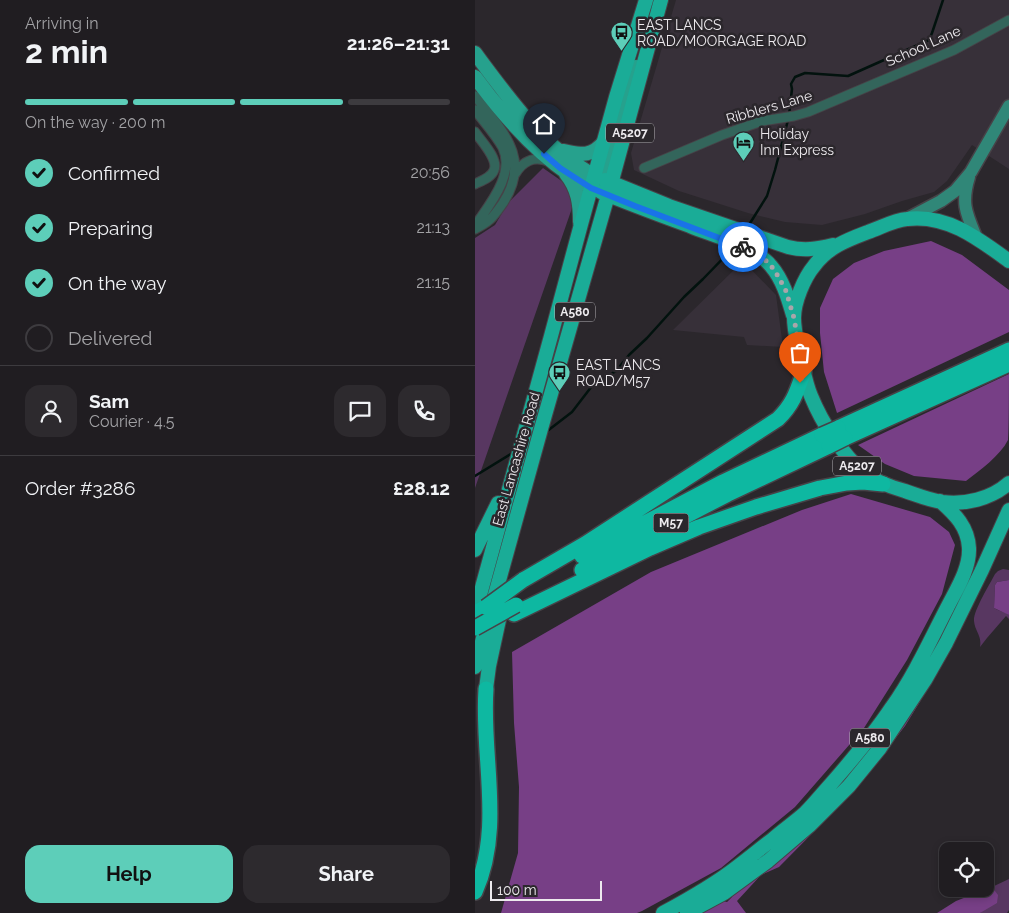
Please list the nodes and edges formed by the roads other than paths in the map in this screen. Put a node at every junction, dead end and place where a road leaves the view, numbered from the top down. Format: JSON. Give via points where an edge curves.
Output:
{"nodes":[{"id":1,"x":646,"y":0,"type":"edge"},
{"id":2,"x":657,"y":0,"type":"edge"},
{"id":3,"x":661,"y":0,"type":"edge"},
{"id":4,"x":1009,"y":20,"type":"edge"},
{"id":5,"x":475,"y":53,"type":"edge"},
{"id":6,"x":642,"y":72,"type":"junction"},
{"id":7,"x":475,"y":77,"type":"edge"},
{"id":8,"x":847,"y":95,"type":"joint"},
{"id":9,"x":475,"y":96,"type":"edge"},
{"id":10,"x":1009,"y":106,"type":"edge"},
{"id":11,"x":475,"y":110,"type":"edge"},
{"id":12,"x":475,"y":132,"type":"edge"},
{"id":13,"x":604,"y":142,"type":"junction"},
{"id":14,"x":558,"y":160,"type":"junction"},
{"id":15,"x":643,"y":168,"type":"dead end"},
{"id":16,"x":971,"y":172,"type":"junction"},
{"id":17,"x":515,"y":174,"type":"junction"},
{"id":18,"x":475,"y":184,"type":"edge"},
{"id":19,"x":601,"y":185,"type":"junction"},
{"id":20,"x":634,"y":193,"type":"junction"},
{"id":21,"x":907,"y":219,"type":"junction"},
{"id":22,"x":475,"y":227,"type":"edge"},
{"id":23,"x":580,"y":228,"type":"junction"},
{"id":24,"x":976,"y":236,"type":"junction"},
{"id":25,"x":740,"y":238,"type":"junction"},
{"id":26,"x":842,"y":243,"type":"junction"},
{"id":27,"x":1009,"y":261,"type":"edge"},
{"id":28,"x":794,"y":318,"type":"junction"},
{"id":29,"x":1009,"y":350,"type":"edge"},
{"id":30,"x":1009,"y":364,"type":"edge"},
{"id":31,"x":803,"y":371,"type":"junction"},
{"id":32,"x":528,"y":420,"type":"junction"},
{"id":33,"x":841,"y":433,"type":"junction"},
{"id":34,"x":825,"y":441,"type":"junction"},
{"id":35,"x":519,"y":451,"type":"junction"},
{"id":36,"x":527,"y":478,"type":"junction"},
{"id":37,"x":1009,"y":483,"type":"edge"},
{"id":38,"x":883,"y":484,"type":"junction"},
{"id":39,"x":940,"y":502,"type":"junction"},
{"id":40,"x":1009,"y":510,"type":"edge"},
{"id":41,"x":475,"y":550,"type":"edge"},
{"id":42,"x":522,"y":584,"type":"junction"},
{"id":43,"x":480,"y":610,"type":"edge"},
{"id":44,"x":515,"y":610,"type":"junction"},
{"id":45,"x":475,"y":630,"type":"edge"},
{"id":46,"x":475,"y":667,"type":"edge"},
{"id":47,"x":486,"y":689,"type":"joint"},
{"id":48,"x":475,"y":892,"type":"edge"},
{"id":49,"x":663,"y":913,"type":"edge"},
{"id":50,"x":687,"y":913,"type":"edge"}],
"edges":[{"from":1,"to":13,"type":"highway","name":"East Lancashire Road","number":"A580"},
{"from":2,"to":19,"type":"main road"},
{"from":3,"to":6,"type":"highway","name":"East Lancashire Road","number":"A580"},
{"from":4,"to":8,"type":"street","name":"School Lane","via":[[954,50]]},
{"from":5,"to":14,"type":"main road","number":"A5207","via":[[509,99],[545,138]]},
{"from":6,"to":19,"type":"highway","name":"East Lancashire Road","number":"A580"},
{"from":6,"to":20,"type":"highway","number":"A5207","via":[[641,90],[623,163],[624,176]]},
{"from":7,"to":14,"type":"main road","number":"A5207","via":[[515,128]]},
{"from":8,"to":15,"type":"street","name":"Ribblers Lane","via":[[808,112],[761,121]]},
{"from":9,"to":17,"type":"street","via":[[510,144]]},
{"from":10,"to":16,"type":"main road"},
{"from":11,"to":22,"type":"street","via":[[502,148],[505,162],[498,191]]},
{"from":12,"to":18,"type":"street","via":[[495,159],[494,172]]},
{"from":13,"to":14,"type":"main road","number":"A5207","via":[[593,151]]},
{"from":13,"to":19,"type":"highway","name":"East Lancashire Road","number":"A580"},
{"from":14,"to":17,"type":"street","via":[[525,162]]},
{"from":14,"to":19,"type":"main road","number":"A5207","via":[[581,168]]},
{"from":14,"to":23,"type":"main road","number":"A5207","via":[[578,196]]},
{"from":16,"to":21,"type":"main road","via":[[955,191]]},
{"from":16,"to":24,"type":"main road","via":[[964,202]]},
{"from":17,"to":22,"type":"street","via":[[508,193],[492,218]]},
{"from":19,"to":20,"type":"highway","number":"A5207"},
{"from":19,"to":23,"type":"highway","name":"East Lancashire Road","number":"A580"},
{"from":19,"to":25,"type":"highway","number":"A5207","via":[[635,206]]},
{"from":19,"to":32,"type":"highway","via":[[543,387]]},
{"from":19,"to":36,"type":"highway","name":"East Lancashire Road","number":"A580"},
{"from":20,"to":25,"type":"highway","number":"A5207"},
{"from":21,"to":24,"type":"highway","number":"A5207","via":[[942,222]]},
{"from":21,"to":26,"type":"highway","number":"A5207"},
{"from":23,"to":32,"type":"highway","name":"East Lancashire Road","number":"A580"},
{"from":24,"to":27,"type":"highway","number":"A5207"},
{"from":25,"to":26,"type":"highway","number":"A5207","via":[[805,250]]},
{"from":25,"to":28,"type":"highway","number":"A5207","via":[[770,264],[786,291]]},
{"from":26,"to":28,"type":"highway","number":"A5207","via":[[813,267],[800,292]]},
{"from":28,"to":31,"type":"highway","number":"A5207"},
{"from":29,"to":33,"type":"highway","number":"M57"},
{"from":30,"to":33,"type":"highway","number":"M57"},
{"from":31,"to":38,"type":"highway","number":"A5207","via":[[810,395],[841,449],[866,474]]},
{"from":31,"to":42,"type":"highway","via":[[796,395],[778,419]]},
{"from":32,"to":35,"type":"highway","name":"East Lancashire Road","number":"A580"},
{"from":33,"to":34,"type":"highway","number":"M57","bridge":true},
{"from":34,"to":42,"type":"highway","number":"M57","via":[[723,482]]},
{"from":34,"to":44,"type":"highway","number":"M57"},
{"from":35,"to":41,"type":"highway"},
{"from":35,"to":43,"type":"highway","name":"East Lancashire Road","number":"A580"},
{"from":36,"to":46,"type":"highway","name":"East Lancashire Road","number":"A580"},
{"from":36,"to":47,"type":"highway"},
{"from":37,"to":39,"type":"highway","number":"A5207","via":[[981,498]]},
{"from":38,"to":39,"type":"highway","number":"A5207"},
{"from":38,"to":44,"type":"highway","via":[[847,483],[756,507],[650,548]]},
{"from":39,"to":49,"type":"highway","number":"A580","via":[[966,532],[968,560],[933,637],[893,707],[805,813],[730,872]]},
{"from":40,"to":50,"type":"highway","number":"A580","via":[[946,643],[873,756],[843,793],[768,861],[724,893]]},
{"from":42,"to":43,"type":"highway","number":"M57","bridge":true},
{"from":44,"to":45,"type":"highway","number":"M57","bridge":true},
{"from":47,"to":48,"type":"highway","via":[[490,830],[485,863]]}]}
